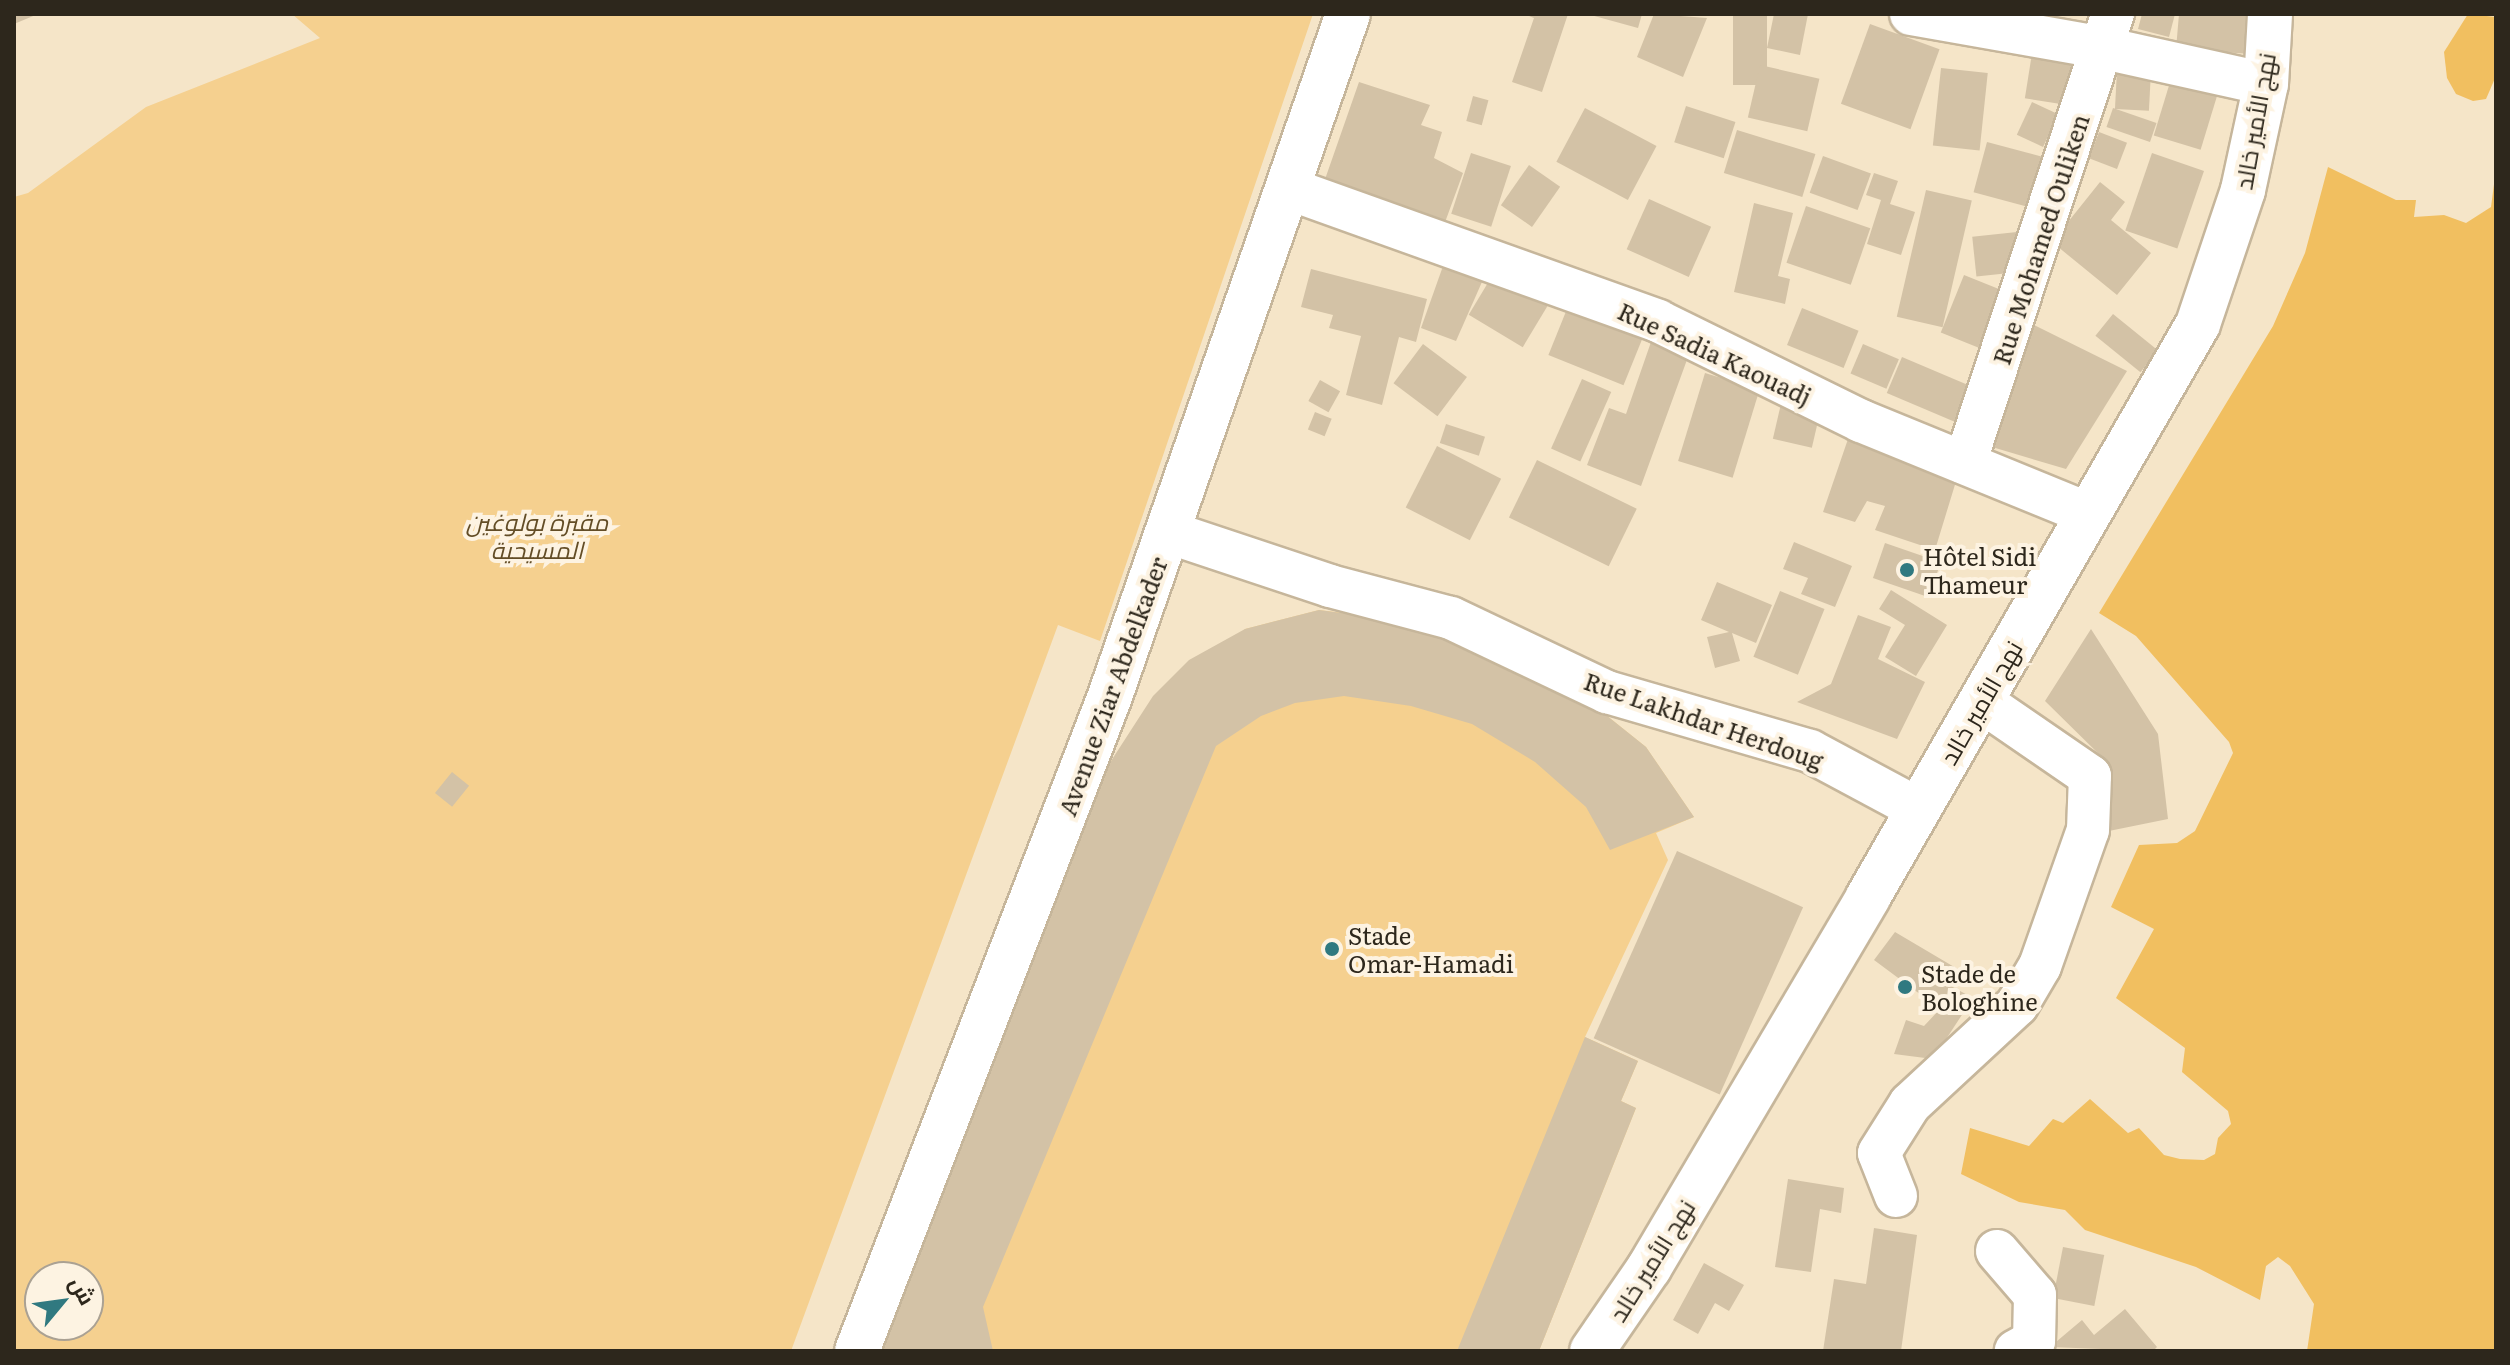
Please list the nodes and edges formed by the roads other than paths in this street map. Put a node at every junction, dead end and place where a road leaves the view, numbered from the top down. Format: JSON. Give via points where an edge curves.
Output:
{"nodes":[{"id":1,"x":1348,"y":14,"type":"edge"},
{"id":2,"x":1911,"y":14,"type":"edge"},
{"id":3,"x":2270,"y":14,"type":"edge"},
{"id":4,"x":2108,"y":31,"type":"edge"},
{"id":5,"x":2266,"y":84,"type":"junction"},
{"id":6,"x":1290,"y":189,"type":"junction"},
{"id":7,"x":1965,"y":463,"type":"junction"},
{"id":8,"x":2089,"y":514,"type":"junction"},
{"id":9,"x":1168,"y":532,"type":"junction"},
{"id":10,"x":1981,"y":701,"type":"junction"},
{"id":11,"x":1918,"y":809,"type":"junction"},
{"id":12,"x":1896,"y":1196,"type":"dead end"},
{"id":13,"x":1997,"y":1251,"type":"dead end"},
{"id":14,"x":857,"y":1351,"type":"edge"},
{"id":15,"x":1592,"y":1351,"type":"edge"},
{"id":16,"x":2016,"y":1351,"type":"edge"}],
"edges":[{"from":1,"to":6,"type":"main road","name":"Avenue Ziar Abdelkader"},
{"from":2,"to":4,"type":"street"},
{"from":3,"to":5,"type":"main road","name":"نهج الأمير خالد"},
{"from":4,"to":5,"type":"street"},
{"from":4,"to":7,"type":"street","name":"Rue Mohamed Ouliken"},
{"from":5,"to":8,"type":"main road","name":"نهج الأمير خالد","via":[[2243,190],[2198,324]]},
{"from":6,"to":7,"type":"street","name":"Rue Sadia Kaouadj","via":[[1658,321],[1861,421]]},
{"from":6,"to":9,"type":"main road","name":"Avenue Ziar Abdelkader"},
{"from":7,"to":8,"type":"street","name":"Rue Sadia Kaouadj"},
{"from":8,"to":10,"type":"main road","name":"نهج الأمير خالد"},
{"from":9,"to":11,"type":"street","name":"Rue Lakhdar Herdoug","via":[[1330,586],[1451,618],[1607,692],[1810,751]]},
{"from":9,"to":14,"type":"main road","name":"Avenue Ziar Abdelkader"},
{"from":10,"to":11,"type":"main road","name":"نهج الأمير خالد"},
{"from":10,"to":12,"type":"street","via":[[2090,776],[2088,830],[2040,966],[2017,1005],[1910,1104],[1879,1153]]},
{"from":11,"to":15,"type":"main road","name":"نهج الأمير خالد","via":[[1649,1268]]},
{"from":13,"to":16,"type":"street","via":[[2035,1295],[2034,1341]]}]}
